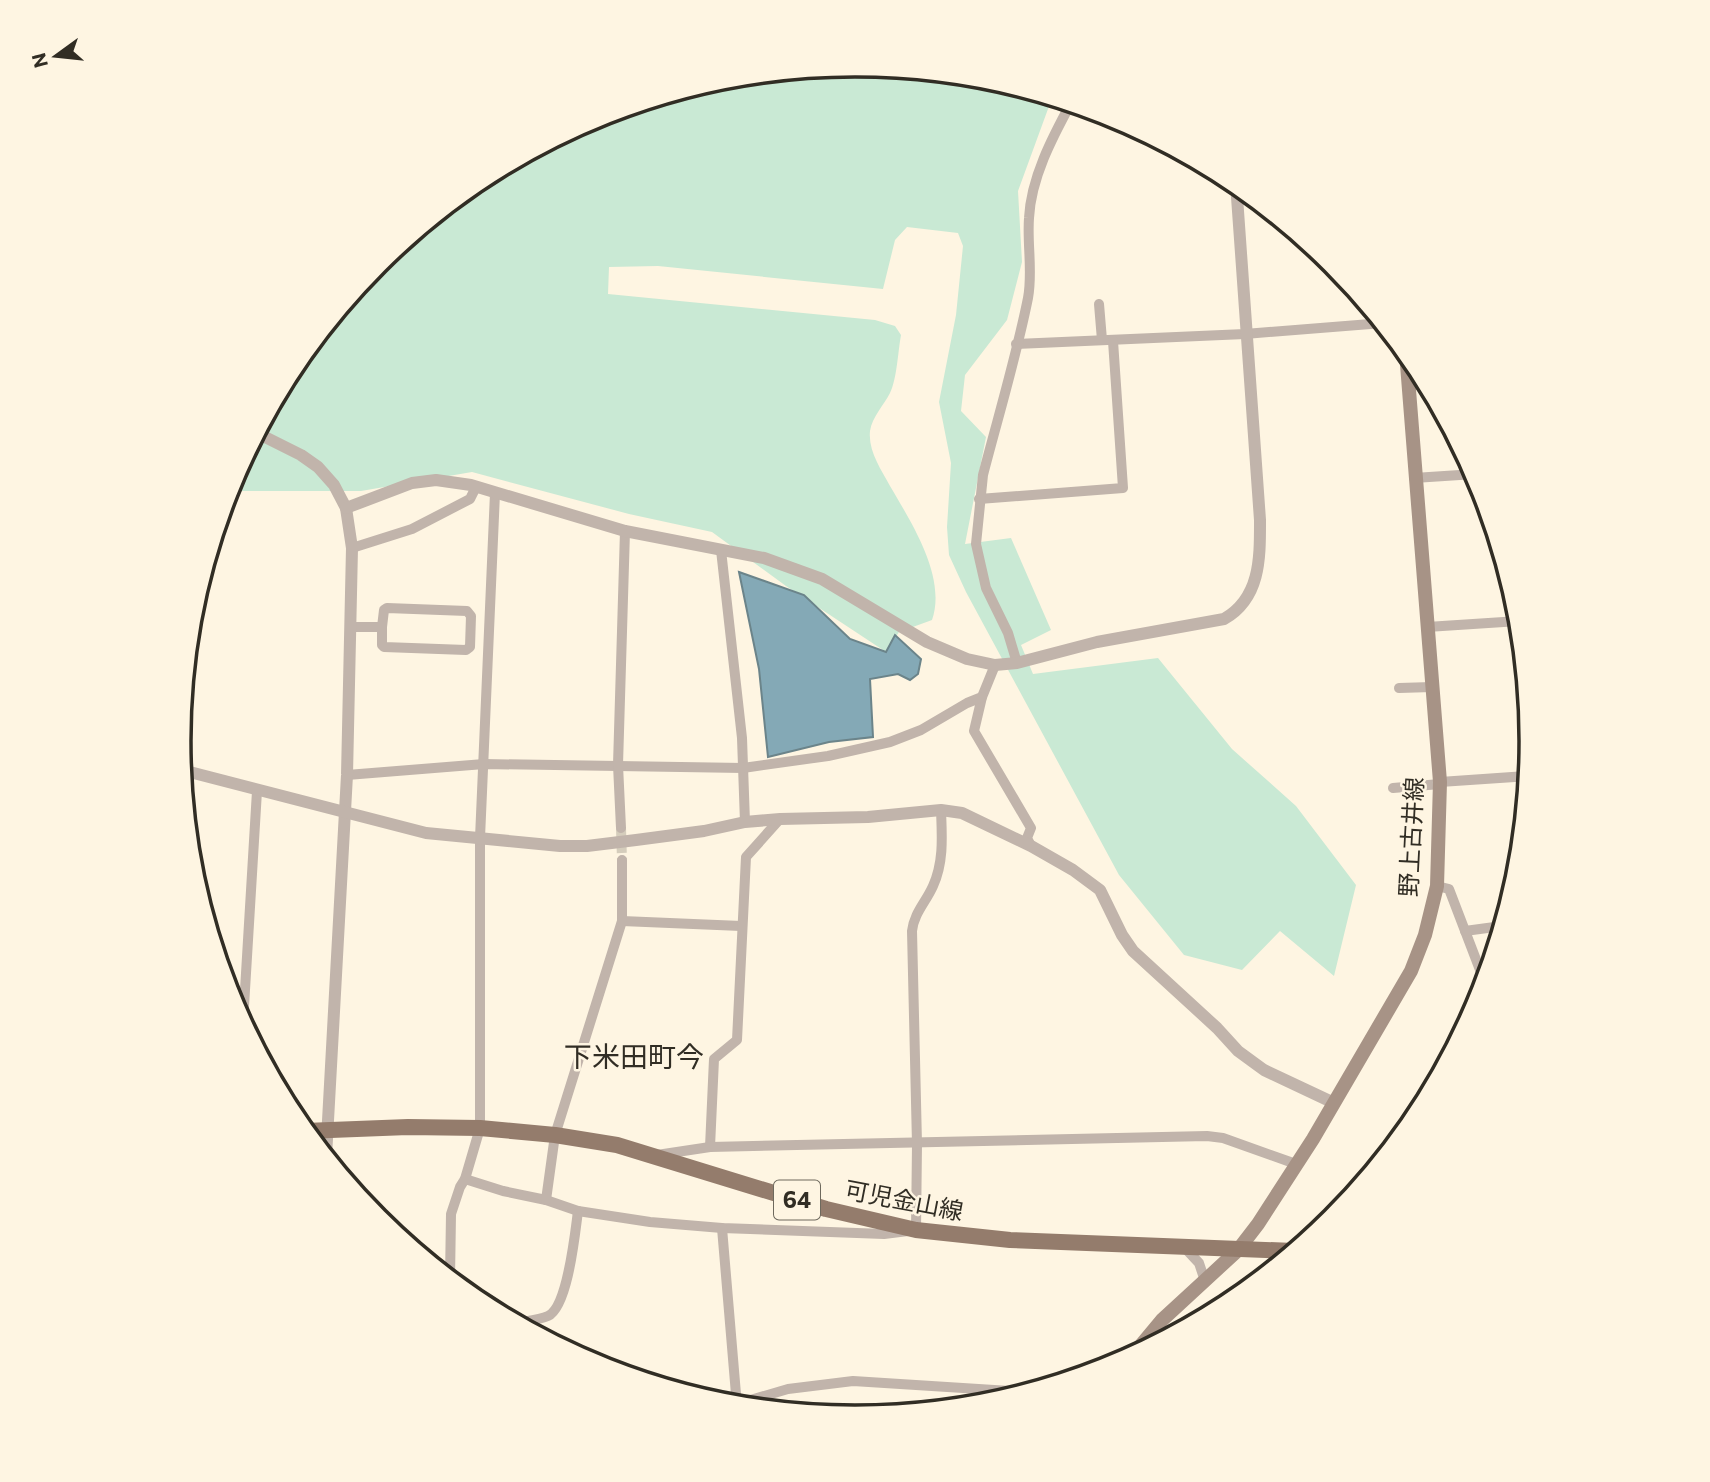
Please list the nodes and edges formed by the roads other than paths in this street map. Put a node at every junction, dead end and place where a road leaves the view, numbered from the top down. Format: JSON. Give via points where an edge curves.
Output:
{"nodes":[{"id":1,"x":1066,"y":112,"type":"edge"},
{"id":2,"x":1238,"y":199,"type":"edge"},
{"id":3,"x":1099,"y":304,"type":"dead end"},
{"id":4,"x":1371,"y":324,"type":"edge"},
{"id":5,"x":1245,"y":334,"type":"junction"},
{"id":6,"x":1108,"y":341,"type":"junction"},
{"id":7,"x":1016,"y":344,"type":"junction"},
{"id":8,"x":1407,"y":373,"type":"edge"},
{"id":9,"x":265,"y":437,"type":"edge"},
{"id":10,"x":1463,"y":475,"type":"edge"},
{"id":11,"x":1415,"y":478,"type":"junction"},
{"id":12,"x":476,"y":487,"type":"junction"},
{"id":13,"x":495,"y":494,"type":"junction"},
{"id":14,"x":979,"y":499,"type":"junction"},
{"id":15,"x":346,"y":508,"type":"junction"},
{"id":16,"x":625,"y":531,"type":"junction"},
{"id":17,"x":352,"y":548,"type":"junction"},
{"id":18,"x":721,"y":550,"type":"junction"},
{"id":19,"x":1508,"y":622,"type":"edge"},
{"id":20,"x":351,"y":627,"type":"junction"},
{"id":21,"x":382,"y":627,"type":"junction"},
{"id":22,"x":1427,"y":627,"type":"junction"},
{"id":23,"x":1017,"y":663,"type":"junction"},
{"id":24,"x":995,"y":665,"type":"junction"},
{"id":25,"x":1432,"y":687,"type":"junction"},
{"id":26,"x":1399,"y":688,"type":"dead end"},
{"id":27,"x":982,"y":697,"type":"junction"},
{"id":28,"x":484,"y":764,"type":"junction"},
{"id":29,"x":618,"y":765,"type":"junction"},
{"id":30,"x":743,"y":768,"type":"junction"},
{"id":31,"x":192,"y":773,"type":"edge"},
{"id":32,"x":347,"y":775,"type":"junction"},
{"id":33,"x":1518,"y":777,"type":"edge"},
{"id":34,"x":1440,"y":783,"type":"junction"},
{"id":35,"x":1393,"y":788,"type":"dead end"},
{"id":36,"x":257,"y":791,"type":"junction"},
{"id":37,"x":344,"y":810,"type":"junction"},
{"id":38,"x":941,"y":810,"type":"junction"},
{"id":39,"x":780,"y":819,"type":"junction"},
{"id":40,"x":745,"y":822,"type":"junction"},
{"id":41,"x":621,"y":828,"type":"tunnel mouth"},
{"id":42,"x":480,"y":838,"type":"junction"},
{"id":43,"x":1031,"y":846,"type":"junction"},
{"id":44,"x":622,"y":860,"type":"tunnel mouth"},
{"id":45,"x":1437,"y":886,"type":"junction"},
{"id":46,"x":622,"y":921,"type":"junction"},
{"id":47,"x":741,"y":926,"type":"junction"},
{"id":48,"x":1492,"y":927,"type":"edge"},
{"id":49,"x":1465,"y":931,"type":"junction"},
{"id":50,"x":1479,"y":967,"type":"edge"},
{"id":51,"x":244,"y":1001,"type":"edge"},
{"id":52,"x":1334,"y":1103,"type":"junction"},
{"id":53,"x":480,"y":1128,"type":"junction"},
{"id":54,"x":318,"y":1130,"type":"edge"},
{"id":55,"x":327,"y":1130,"type":"junction"},
{"id":56,"x":555,"y":1135,"type":"junction"},
{"id":57,"x":327,"y":1143,"type":"edge"},
{"id":58,"x":917,"y":1144,"type":"junction"},
{"id":59,"x":710,"y":1147,"type":"junction"},
{"id":60,"x":651,"y":1156,"type":"junction"},
{"id":61,"x":1296,"y":1164,"type":"junction"},
{"id":62,"x":465,"y":1179,"type":"junction"},
{"id":63,"x":546,"y":1200,"type":"junction"},
{"id":64,"x":578,"y":1211,"type":"junction"},
{"id":65,"x":722,"y":1228,"type":"junction"},
{"id":66,"x":916,"y":1230,"type":"junction"},
{"id":67,"x":1185,"y":1248,"type":"junction"},
{"id":68,"x":1238,"y":1250,"type":"junction"},
{"id":69,"x":1280,"y":1251,"type":"edge"},
{"id":70,"x":450,"y":1267,"type":"edge"},
{"id":71,"x":1205,"y":1281,"type":"junction"},
{"id":72,"x":530,"y":1320,"type":"edge"},
{"id":73,"x":1147,"y":1338,"type":"edge"},
{"id":74,"x":994,"y":1390,"type":"edge"},
{"id":75,"x":736,"y":1394,"type":"edge"},
{"id":76,"x":760,"y":1398,"type":"edge"}],
"edges":[{"from":1,"to":7,"type":"street","via":[[1034,188],[1028,297]]},
{"from":2,"to":5,"type":"street"},
{"from":3,"to":6,"type":"street"},
{"from":4,"to":5,"type":"street"},
{"from":5,"to":6,"type":"street"},
{"from":5,"to":23,"type":"street","via":[[1260,520],[1260,558],[1247,598],[1224,619],[1097,642]]},
{"from":6,"to":7,"type":"street"},
{"from":6,"to":14,"type":"street","via":[[1123,488]]},
{"from":7,"to":14,"type":"street"},
{"from":8,"to":11,"type":"main road","name":"野上古井線"},
{"from":9,"to":15,"type":"street","via":[[318,467]]},
{"from":10,"to":11,"type":"street"},
{"from":11,"to":22,"type":"main road","name":"野上古井線"},
{"from":12,"to":13,"type":"street"},
{"from":12,"to":15,"type":"street","via":[[436,480],[412,482]]},
{"from":12,"to":17,"type":"street","via":[[470,499],[412,529]]},
{"from":13,"to":16,"type":"street"},
{"from":13,"to":28,"type":"street"},
{"from":14,"to":23,"type":"street","via":[[976,544],[986,588]]},
{"from":15,"to":17,"type":"street"},
{"from":16,"to":18,"type":"street"},
{"from":16,"to":29,"type":"street"},
{"from":17,"to":20,"type":"street"},
{"from":18,"to":24,"type":"street","via":[[764,558],[822,579],[927,642]]},
{"from":18,"to":30,"type":"street"},
{"from":19,"to":22,"type":"street"},
{"from":20,"to":21,"type":"street"},
{"from":20,"to":32,"type":"street"},
{"from":21,"to":21,"type":"street","via":[[384,647],[470,647],[471,616],[467,611],[387,608]]},
{"from":22,"to":25,"type":"main road","name":"野上古井線"},
{"from":23,"to":24,"type":"street"},
{"from":24,"to":27,"type":"street"},
{"from":25,"to":26,"type":"street"},
{"from":25,"to":34,"type":"main road","name":"野上古井線"},
{"from":27,"to":30,"type":"street","via":[[890,742]]},
{"from":27,"to":43,"type":"street","via":[[974,731],[1031,828],[1027,838]]},
{"from":28,"to":29,"type":"street"},
{"from":28,"to":32,"type":"street"},
{"from":28,"to":42,"type":"street"},
{"from":29,"to":30,"type":"street"},
{"from":29,"to":41,"type":"street"},
{"from":30,"to":40,"type":"street"},
{"from":31,"to":36,"type":"street"},
{"from":32,"to":37,"type":"street"},
{"from":33,"to":34,"type":"street"},
{"from":34,"to":35,"type":"street"},
{"from":34,"to":45,"type":"main road","name":"野上古井線"},
{"from":36,"to":37,"type":"street"},
{"from":36,"to":51,"type":"street"},
{"from":37,"to":42,"type":"street","via":[[426,833]]},
{"from":37,"to":55,"type":"street"},
{"from":38,"to":39,"type":"street"},
{"from":38,"to":43,"type":"street","via":[[962,813]]},
{"from":38,"to":58,"type":"street","via":[[939,870],[913,919],[912,931]]},
{"from":39,"to":40,"type":"street"},
{"from":39,"to":47,"type":"street","via":[[746,856]]},
{"from":40,"to":42,"type":"street","via":[[587,846]]},
{"from":42,"to":53,"type":"street"},
{"from":43,"to":52,"type":"street","via":[[1100,890],[1133,951],[1238,1051],[1264,1070]]},
{"from":44,"to":46,"type":"street"},
{"from":45,"to":49,"type":"street","via":[[1449,889]]},
{"from":45,"to":52,"type":"main road","name":"野上古井線","via":[[1412,971]]},
{"from":46,"to":47,"type":"street"},
{"from":46,"to":56,"type":"street"},
{"from":47,"to":59,"type":"street","via":[[737,1041],[714,1059]]},
{"from":48,"to":49,"type":"street"},
{"from":49,"to":50,"type":"street"},
{"from":52,"to":61,"type":"main road","name":"野上古井線"},
{"from":53,"to":55,"type":"main road","name":"可児金山線","number":"64"},
{"from":53,"to":56,"type":"main road","name":"可児金山線","number":"64"},
{"from":53,"to":62,"type":"street"},
{"from":54,"to":55,"type":"main road","name":"可児金山線","number":"64"},
{"from":55,"to":57,"type":"street"},
{"from":56,"to":60,"type":"main road","name":"可児金山線","number":"64"},
{"from":56,"to":63,"type":"street"},
{"from":58,"to":59,"type":"street"},
{"from":58,"to":61,"type":"street","via":[[1207,1136]]},
{"from":58,"to":66,"type":"street"},
{"from":59,"to":60,"type":"street"},
{"from":60,"to":66,"type":"main road","name":"可児金山線","number":"64","via":[[827,1209]]},
{"from":61,"to":68,"type":"main road","name":"野上古井線"},
{"from":62,"to":63,"type":"street"},
{"from":62,"to":70,"type":"street","via":[[451,1214]]},
{"from":63,"to":64,"type":"street"},
{"from":64,"to":65,"type":"street"},
{"from":64,"to":72,"type":"street","via":[[570,1272],[556,1311]]},
{"from":65,"to":66,"type":"street","via":[[884,1234]]},
{"from":65,"to":75,"type":"street"},
{"from":66,"to":67,"type":"main road","name":"可児金山線","number":"64","via":[[985,1239]]},
{"from":67,"to":68,"type":"main road","name":"可児金山線","number":"64"},
{"from":67,"to":71,"type":"street","via":[[1199,1262]]},
{"from":68,"to":69,"type":"main road","name":"可児金山線","number":"64"},
{"from":68,"to":71,"type":"main road","name":"野上古井線"},
{"from":71,"to":73,"type":"main road","name":"野上古井線"},
{"from":74,"to":76,"type":"street","via":[[853,1381],[788,1389]]}]}
